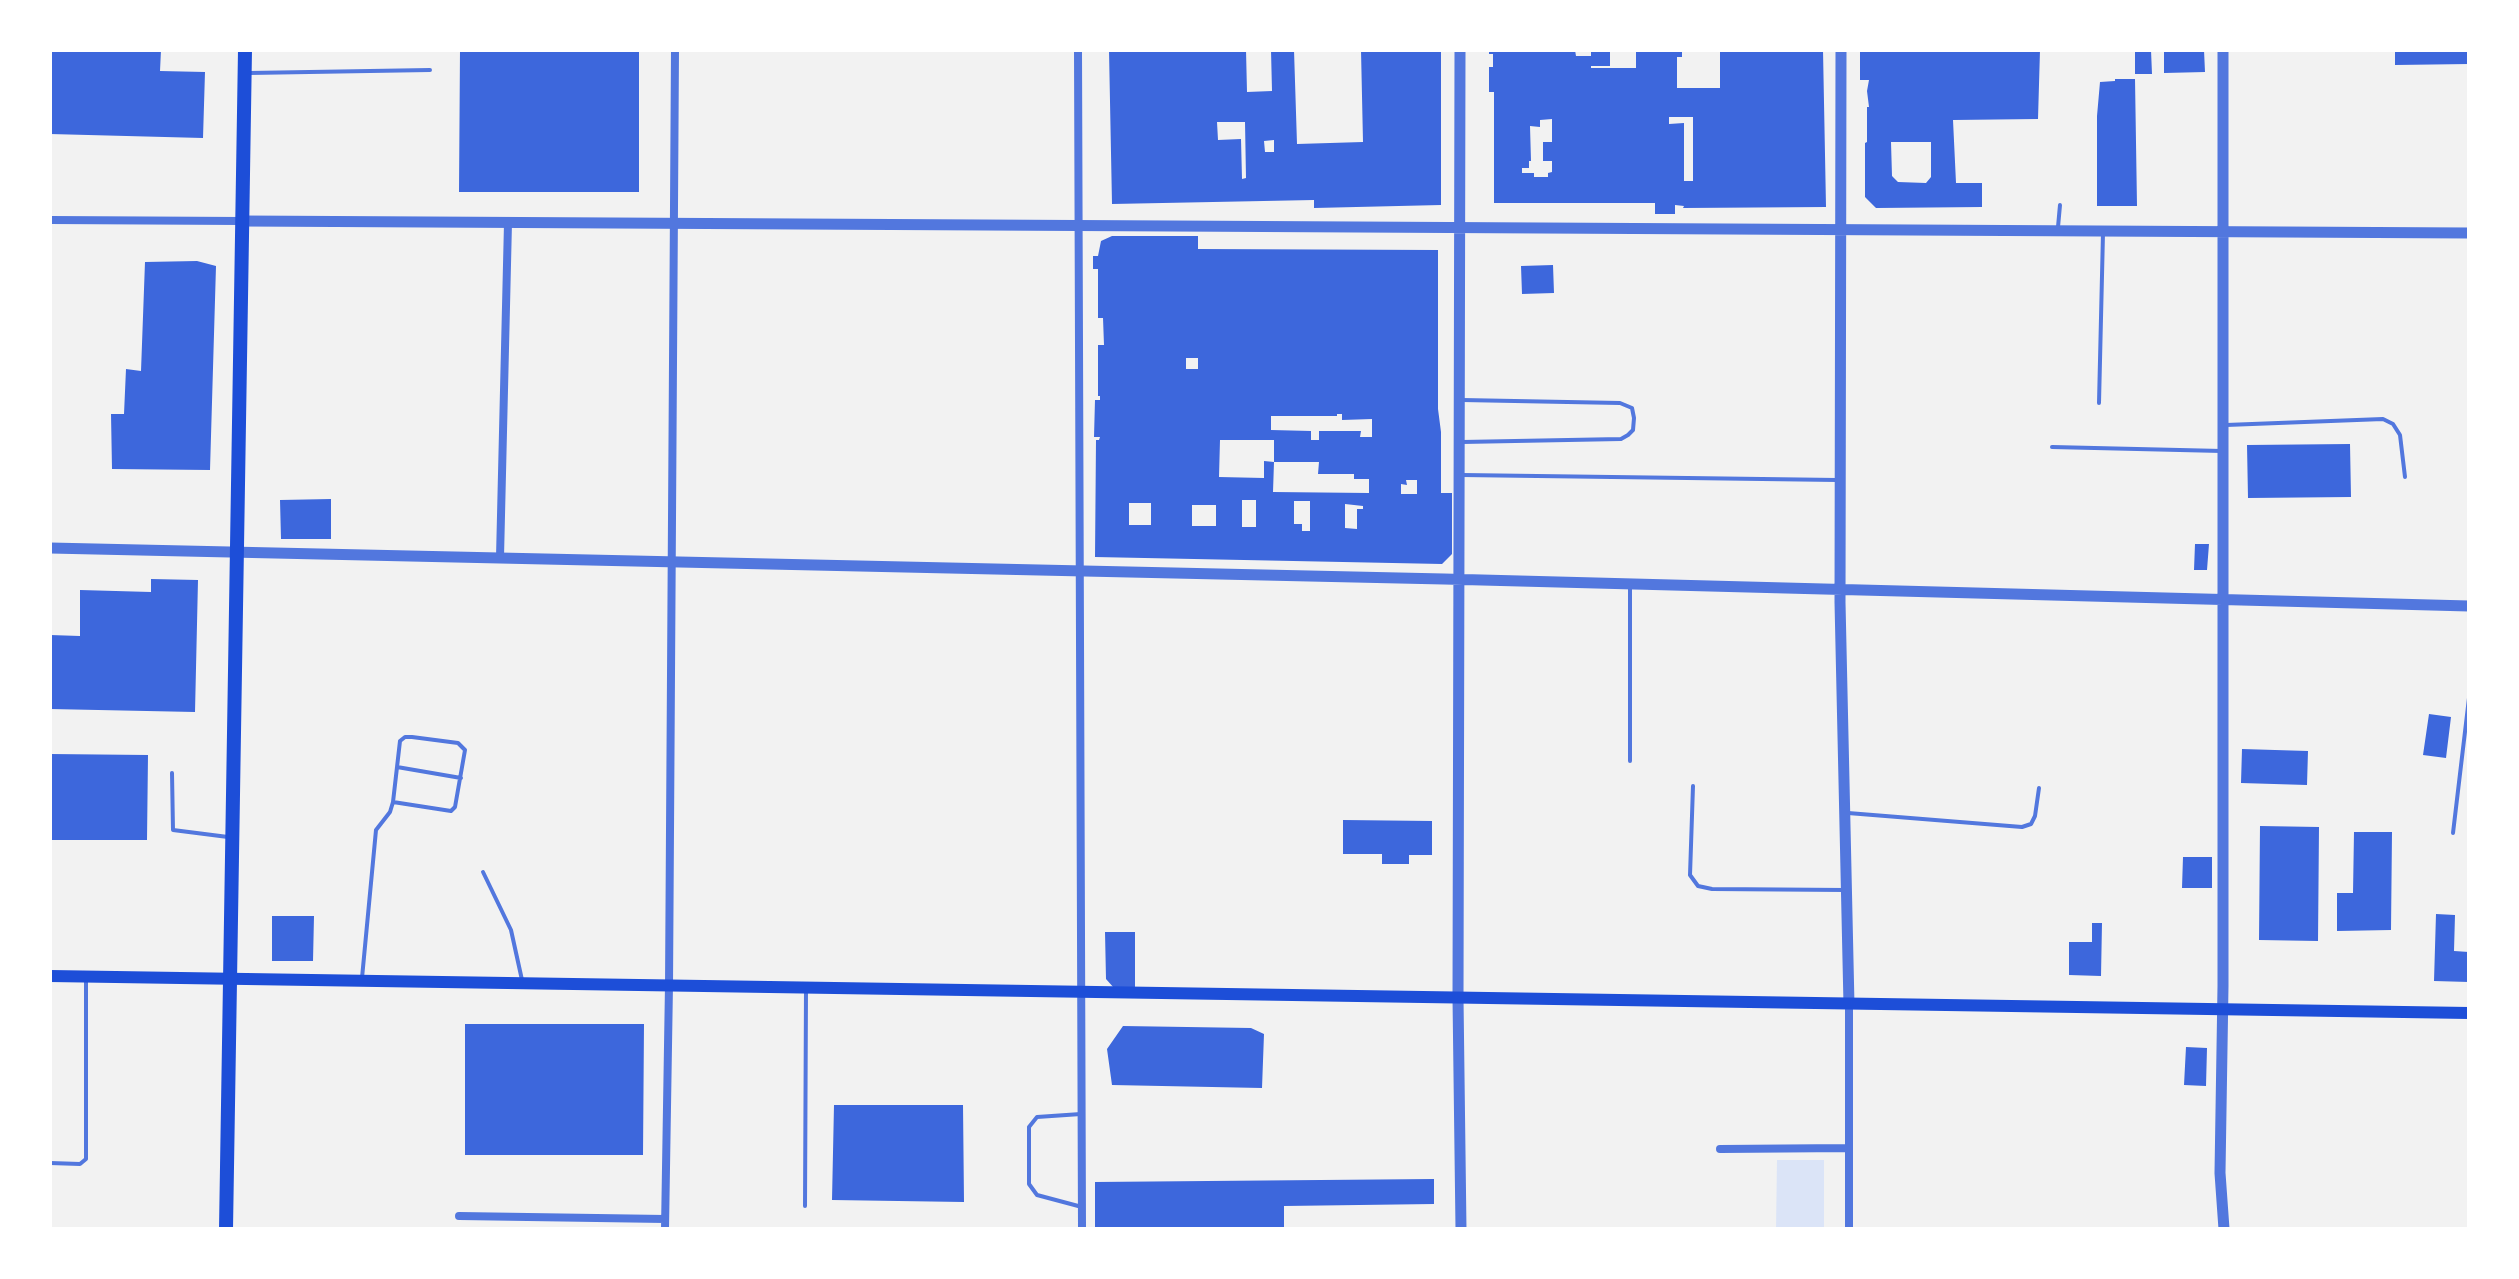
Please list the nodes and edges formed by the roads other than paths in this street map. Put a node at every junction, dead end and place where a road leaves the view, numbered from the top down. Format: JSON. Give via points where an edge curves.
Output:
{"nodes":[{"id":1,"x":245,"y":50,"type":"edge"},
{"id":2,"x":675,"y":50,"type":"edge"},
{"id":3,"x":1078,"y":50,"type":"edge"},
{"id":4,"x":1460,"y":50,"type":"edge"},
{"id":5,"x":1841,"y":50,"type":"edge"},
{"id":6,"x":2223,"y":50,"type":"edge"},
{"id":7,"x":430,"y":70,"type":"dead end"},
{"id":8,"x":244,"y":73,"type":"junction"},
{"id":9,"x":2060,"y":205,"type":"dead end"},
{"id":10,"x":50,"y":220,"type":"edge"},
{"id":11,"x":242,"y":221,"type":"junction"},
{"id":12,"x":508,"y":223,"type":"junction"},
{"id":13,"x":674,"y":224,"type":"junction"},
{"id":14,"x":1079,"y":226,"type":"junction"},
{"id":15,"x":1460,"y":228,"type":"junction"},
{"id":16,"x":1841,"y":230,"type":"junction"},
{"id":17,"x":2058,"y":231,"type":"junction"},
{"id":18,"x":2103,"y":231,"type":"junction"},
{"id":19,"x":2224,"y":232,"type":"junction"},
{"id":20,"x":2469,"y":233,"type":"edge"},
{"id":21,"x":1459,"y":400,"type":"junction"},
{"id":22,"x":2099,"y":403,"type":"dead end"},
{"id":23,"x":2224,"y":425,"type":"junction"},
{"id":24,"x":1459,"y":442,"type":"junction"},
{"id":25,"x":2052,"y":447,"type":"dead end"},
{"id":26,"x":2224,"y":451,"type":"junction"},
{"id":27,"x":1459,"y":475,"type":"junction"},
{"id":28,"x":2405,"y":477,"type":"dead end"},
{"id":29,"x":1840,"y":480,"type":"junction"},
{"id":30,"x":50,"y":548,"type":"edge"},
{"id":31,"x":236,"y":551,"type":"junction"},
{"id":32,"x":500,"y":557,"type":"junction"},
{"id":33,"x":671,"y":561,"type":"junction"},
{"id":34,"x":1080,"y":571,"type":"junction"},
{"id":35,"x":1459,"y":579,"type":"junction"},
{"id":36,"x":1630,"y":584,"type":"junction"},
{"id":37,"x":1840,"y":589,"type":"junction"},
{"id":38,"x":2224,"y":600,"type":"junction"},
{"id":39,"x":2469,"y":606,"type":"edge"},
{"id":40,"x":2469,"y":698,"type":"edge"},
{"id":41,"x":1630,"y":761,"type":"dead end"},
{"id":42,"x":397,"y":767,"type":"junction"},
{"id":43,"x":172,"y":773,"type":"dead end"},
{"id":44,"x":461,"y":778,"type":"junction"},
{"id":45,"x":1693,"y":786,"type":"dead end"},
{"id":46,"x":2039,"y":788,"type":"dead end"},
{"id":47,"x":393,"y":802,"type":"junction"},
{"id":48,"x":1845,"y":813,"type":"junction"},
{"id":49,"x":2453,"y":833,"type":"dead end"},
{"id":50,"x":231,"y":838,"type":"junction"},
{"id":51,"x":483,"y":872,"type":"dead end"},
{"id":52,"x":1847,"y":890,"type":"junction"},
{"id":53,"x":50,"y":976,"type":"edge"},
{"id":54,"x":86,"y":976,"type":"junction"},
{"id":55,"x":228,"y":978,"type":"junction"},
{"id":56,"x":362,"y":980,"type":"junction"},
{"id":57,"x":522,"y":983,"type":"junction"},
{"id":58,"x":669,"y":985,"type":"junction"},
{"id":59,"x":806,"y":988,"type":"junction"},
{"id":60,"x":1081,"y":992,"type":"junction"},
{"id":61,"x":1458,"y":998,"type":"junction"},
{"id":62,"x":1849,"y":1005,"type":"junction"},
{"id":63,"x":2223,"y":1011,"type":"junction"},
{"id":64,"x":2469,"y":1013,"type":"edge"},
{"id":65,"x":1082,"y":1114,"type":"junction"},
{"id":66,"x":1849,"y":1148,"type":"junction"},
{"id":67,"x":1720,"y":1149,"type":"dead end"},
{"id":68,"x":50,"y":1163,"type":"edge"},
{"id":69,"x":805,"y":1206,"type":"dead end"},
{"id":70,"x":1082,"y":1207,"type":"junction"},
{"id":71,"x":459,"y":1216,"type":"dead end"},
{"id":72,"x":665,"y":1219,"type":"junction"},
{"id":73,"x":226,"y":1229,"type":"edge"},
{"id":74,"x":665,"y":1229,"type":"edge"},
{"id":75,"x":1082,"y":1229,"type":"edge"},
{"id":76,"x":1461,"y":1229,"type":"edge"},
{"id":77,"x":1849,"y":1229,"type":"edge"},
{"id":78,"x":2224,"y":1229,"type":"edge"}],
"edges":[{"from":1,"to":8,"type":"main road"},
{"from":2,"to":13,"type":"street"},
{"from":3,"to":14,"type":"street"},
{"from":4,"to":15,"type":"street"},
{"from":5,"to":16,"type":"street"},
{"from":6,"to":19,"type":"street"},
{"from":7,"to":8,"type":"lane"},
{"from":8,"to":11,"type":"main road"},
{"from":9,"to":17,"type":"lane"},
{"from":10,"to":11,"type":"street"},
{"from":11,"to":12,"type":"street"},
{"from":11,"to":31,"type":"main road"},
{"from":12,"to":13,"type":"street"},
{"from":12,"to":32,"type":"street"},
{"from":13,"to":14,"type":"street"},
{"from":13,"to":33,"type":"street"},
{"from":14,"to":15,"type":"street"},
{"from":14,"to":34,"type":"street"},
{"from":15,"to":16,"type":"street"},
{"from":15,"to":21,"type":"street"},
{"from":16,"to":17,"type":"street"},
{"from":16,"to":29,"type":"street"},
{"from":17,"to":18,"type":"street"},
{"from":18,"to":19,"type":"street"},
{"from":18,"to":22,"type":"lane"},
{"from":19,"to":20,"type":"street"},
{"from":19,"to":23,"type":"street"},
{"from":21,"to":24,"type":"street"},
{"from":21,"to":24,"type":"lane","via":[[1620,403],[1632,408],[1634,418],[1633,430],[1621,439]]},
{"from":23,"to":26,"type":"street"},
{"from":23,"to":28,"type":"lane","via":[[2383,419],[2400,435]]},
{"from":24,"to":27,"type":"street"},
{"from":25,"to":26,"type":"lane"},
{"from":26,"to":38,"type":"street"},
{"from":27,"to":29,"type":"lane"},
{"from":27,"to":35,"type":"street"},
{"from":29,"to":37,"type":"street"},
{"from":30,"to":31,"type":"street"},
{"from":31,"to":32,"type":"street"},
{"from":31,"to":50,"type":"main road"},
{"from":32,"to":33,"type":"street"},
{"from":33,"to":34,"type":"street"},
{"from":33,"to":58,"type":"street"},
{"from":34,"to":35,"type":"street"},
{"from":34,"to":60,"type":"street"},
{"from":35,"to":36,"type":"street"},
{"from":35,"to":61,"type":"street"},
{"from":36,"to":37,"type":"street"},
{"from":36,"to":41,"type":"lane"},
{"from":37,"to":38,"type":"street"},
{"from":37,"to":48,"type":"street"},
{"from":38,"to":39,"type":"street"},
{"from":38,"to":63,"type":"street"},
{"from":40,"to":49,"type":"lane"},
{"from":42,"to":44,"type":"lane"},
{"from":42,"to":44,"type":"lane","via":[[405,737],[458,743],[465,750]]},
{"from":42,"to":47,"type":"lane"},
{"from":43,"to":50,"type":"lane","via":[[173,830]]},
{"from":44,"to":47,"type":"lane","via":[[451,811]]},
{"from":45,"to":52,"type":"lane","via":[[1690,875],[1698,886]]},
{"from":46,"to":48,"type":"lane","via":[[2035,816],[2022,827]]},
{"from":47,"to":56,"type":"lane","via":[[376,830]]},
{"from":48,"to":52,"type":"street"},
{"from":50,"to":55,"type":"main road"},
{"from":51,"to":57,"type":"lane","via":[[511,930]]},
{"from":52,"to":62,"type":"street"},
{"from":53,"to":54,"type":"main road"},
{"from":54,"to":55,"type":"main road"},
{"from":54,"to":68,"type":"lane","via":[[86,1159],[80,1164]]},
{"from":55,"to":56,"type":"main road"},
{"from":55,"to":73,"type":"main road"},
{"from":56,"to":57,"type":"main road"},
{"from":57,"to":58,"type":"main road"},
{"from":58,"to":59,"type":"main road"},
{"from":58,"to":72,"type":"street"},
{"from":59,"to":60,"type":"main road"},
{"from":59,"to":69,"type":"lane"},
{"from":60,"to":61,"type":"main road"},
{"from":60,"to":65,"type":"street"},
{"from":61,"to":62,"type":"main road"},
{"from":61,"to":76,"type":"street"},
{"from":62,"to":63,"type":"main road"},
{"from":62,"to":66,"type":"street"},
{"from":63,"to":64,"type":"main road"},
{"from":63,"to":78,"type":"street"},
{"from":65,"to":70,"type":"street"},
{"from":65,"to":70,"type":"lane","via":[[1037,1117],[1029,1127],[1029,1184],[1037,1195]]},
{"from":66,"to":67,"type":"street"},
{"from":66,"to":77,"type":"street"},
{"from":70,"to":75,"type":"street"},
{"from":71,"to":72,"type":"street"},
{"from":72,"to":74,"type":"street"}]}
